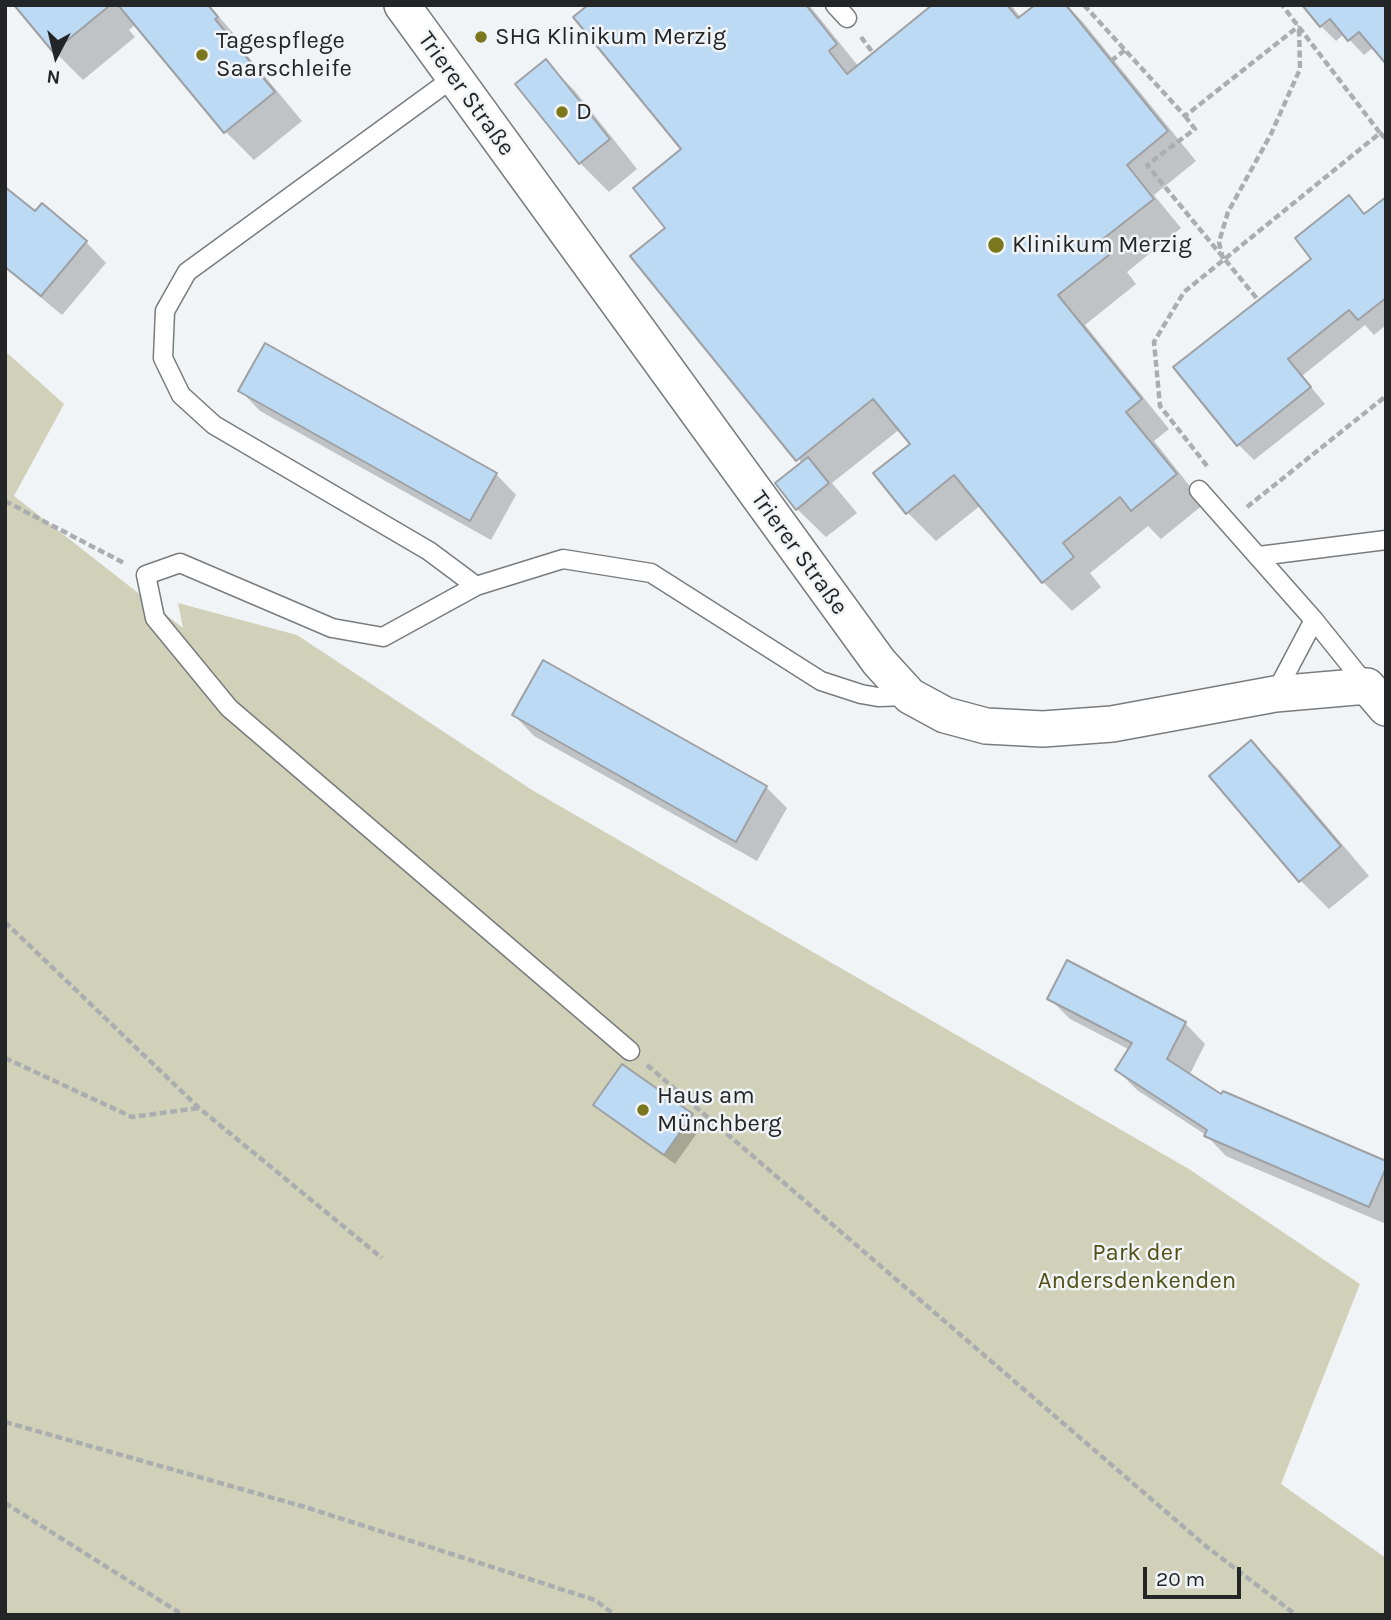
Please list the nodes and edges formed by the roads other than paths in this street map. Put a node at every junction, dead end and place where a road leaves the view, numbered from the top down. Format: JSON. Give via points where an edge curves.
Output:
{"nodes":[{"id":1,"x":402,"y":5,"type":"edge"},
{"id":2,"x":453,"y":78,"type":"junction"},
{"id":3,"x":1199,"y":490,"type":"road end"},
{"id":4,"x":1386,"y":540,"type":"edge"},
{"id":5,"x":1259,"y":556,"type":"junction"},
{"id":6,"x":476,"y":586,"type":"junction"},
{"id":7,"x":1314,"y":620,"type":"junction"},
{"id":8,"x":1276,"y":694,"type":"junction"},
{"id":9,"x":910,"y":696,"type":"junction"},
{"id":10,"x":1377,"y":697,"type":"edge"},
{"id":11,"x":630,"y":1051,"type":"road end"}],
"edges":[{"from":1,"to":2,"type":"street","name":"Trierer Straße"},
{"from":2,"to":6,"type":"lane","via":[[187,272],[165,311],[163,358],[181,395],[214,425],[429,551]]},
{"from":2,"to":9,"type":"street","name":"Trierer Straße","via":[[879,662]]},
{"from":3,"to":5,"type":"lane"},
{"from":4,"to":5,"type":"lane"},
{"from":5,"to":7,"type":"lane"},
{"from":6,"to":9,"type":"lane","via":[[563,559],[651,573],[821,681],[869,695]]},
{"from":6,"to":11,"type":"lane","via":[[383,637],[332,628],[180,563],[146,575],[155,618],[229,708]]},
{"from":7,"to":8,"type":"lane"},
{"from":7,"to":10,"type":"lane"},
{"from":8,"to":9,"type":"street","name":"Trierer Straße","via":[[1112,724],[1043,729],[986,726],[945,715]]},
{"from":8,"to":10,"type":"street","name":"Trierer Straße"}]}
